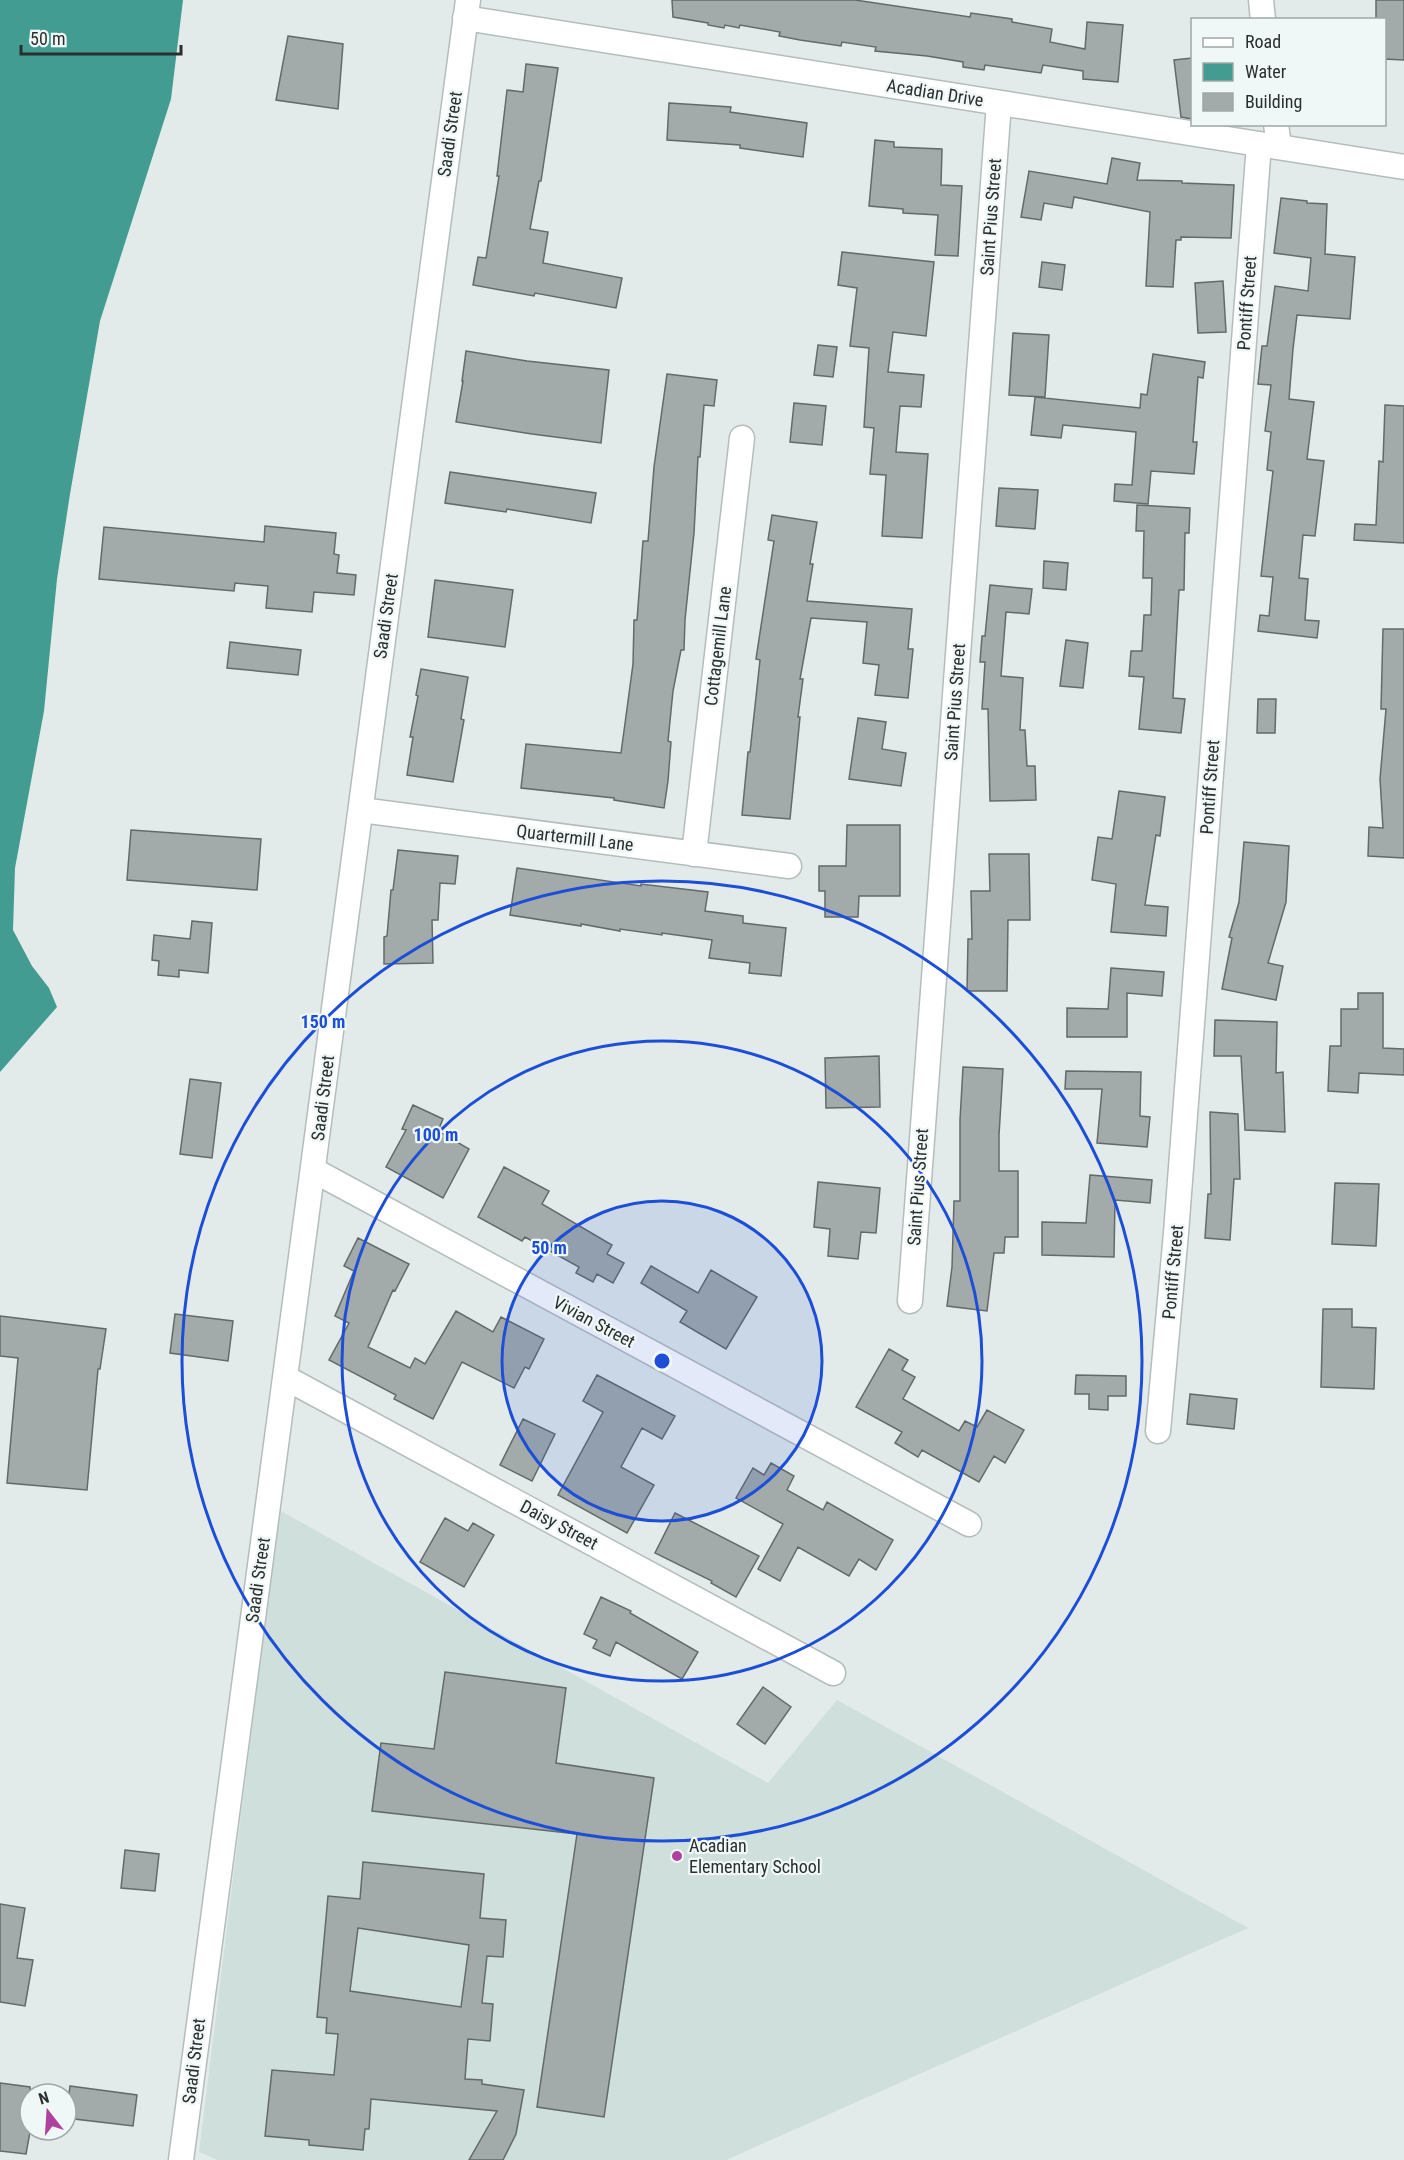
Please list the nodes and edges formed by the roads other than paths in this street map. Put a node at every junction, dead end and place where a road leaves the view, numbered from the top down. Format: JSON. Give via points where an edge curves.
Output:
{"nodes":[{"id":1,"x":1261,"y":0,"type":"edge"},
{"id":2,"x":467,"y":9,"type":"edge"},
{"id":3,"x":1263,"y":18,"type":"edge"},
{"id":4,"x":999,"y":103,"type":"junction"},
{"id":5,"x":1271,"y":138,"type":"edge"},
{"id":6,"x":1404,"y":167,"type":"edge"},
{"id":7,"x":742,"y":438,"type":"dead end"},
{"id":8,"x":361,"y":810,"type":"junction"},
{"id":9,"x":694,"y":854,"type":"junction"},
{"id":10,"x":789,"y":866,"type":"dead end"},
{"id":11,"x":313,"y":1170,"type":"junction"},
{"id":12,"x":910,"y":1301,"type":"dead end"},
{"id":13,"x":286,"y":1377,"type":"junction"},
{"id":14,"x":1158,"y":1431,"type":"dead end"},
{"id":15,"x":969,"y":1524,"type":"dead end"},
{"id":16,"x":833,"y":1673,"type":"dead end"},
{"id":17,"x":181,"y":2160,"type":"edge"}],
"edges":[{"from":1,"to":3,"type":"street"},
{"from":2,"to":4,"type":"street","name":"Acadian Drive"},
{"from":2,"to":8,"type":"street","name":"Saadi Street"},
{"from":4,"to":5,"type":"street","name":"Acadian Drive"},
{"from":4,"to":12,"type":"street","name":"Saint Pius Street"},
{"from":5,"to":6,"type":"street","name":"Acadian Drive"},
{"from":5,"to":14,"type":"street","name":"Pontiff Street"},
{"from":7,"to":9,"type":"street","name":"Cottagemill Lane"},
{"from":8,"to":9,"type":"street","name":"Quartermill Lane"},
{"from":8,"to":11,"type":"street","name":"Saadi Street"},
{"from":9,"to":10,"type":"street","name":"Quartermill Lane"},
{"from":11,"to":13,"type":"street","name":"Saadi Street"},
{"from":11,"to":15,"type":"street","name":"Vivian Street"},
{"from":13,"to":16,"type":"street","name":"Daisy Street"},
{"from":13,"to":17,"type":"street","name":"Saadi Street"}]}
